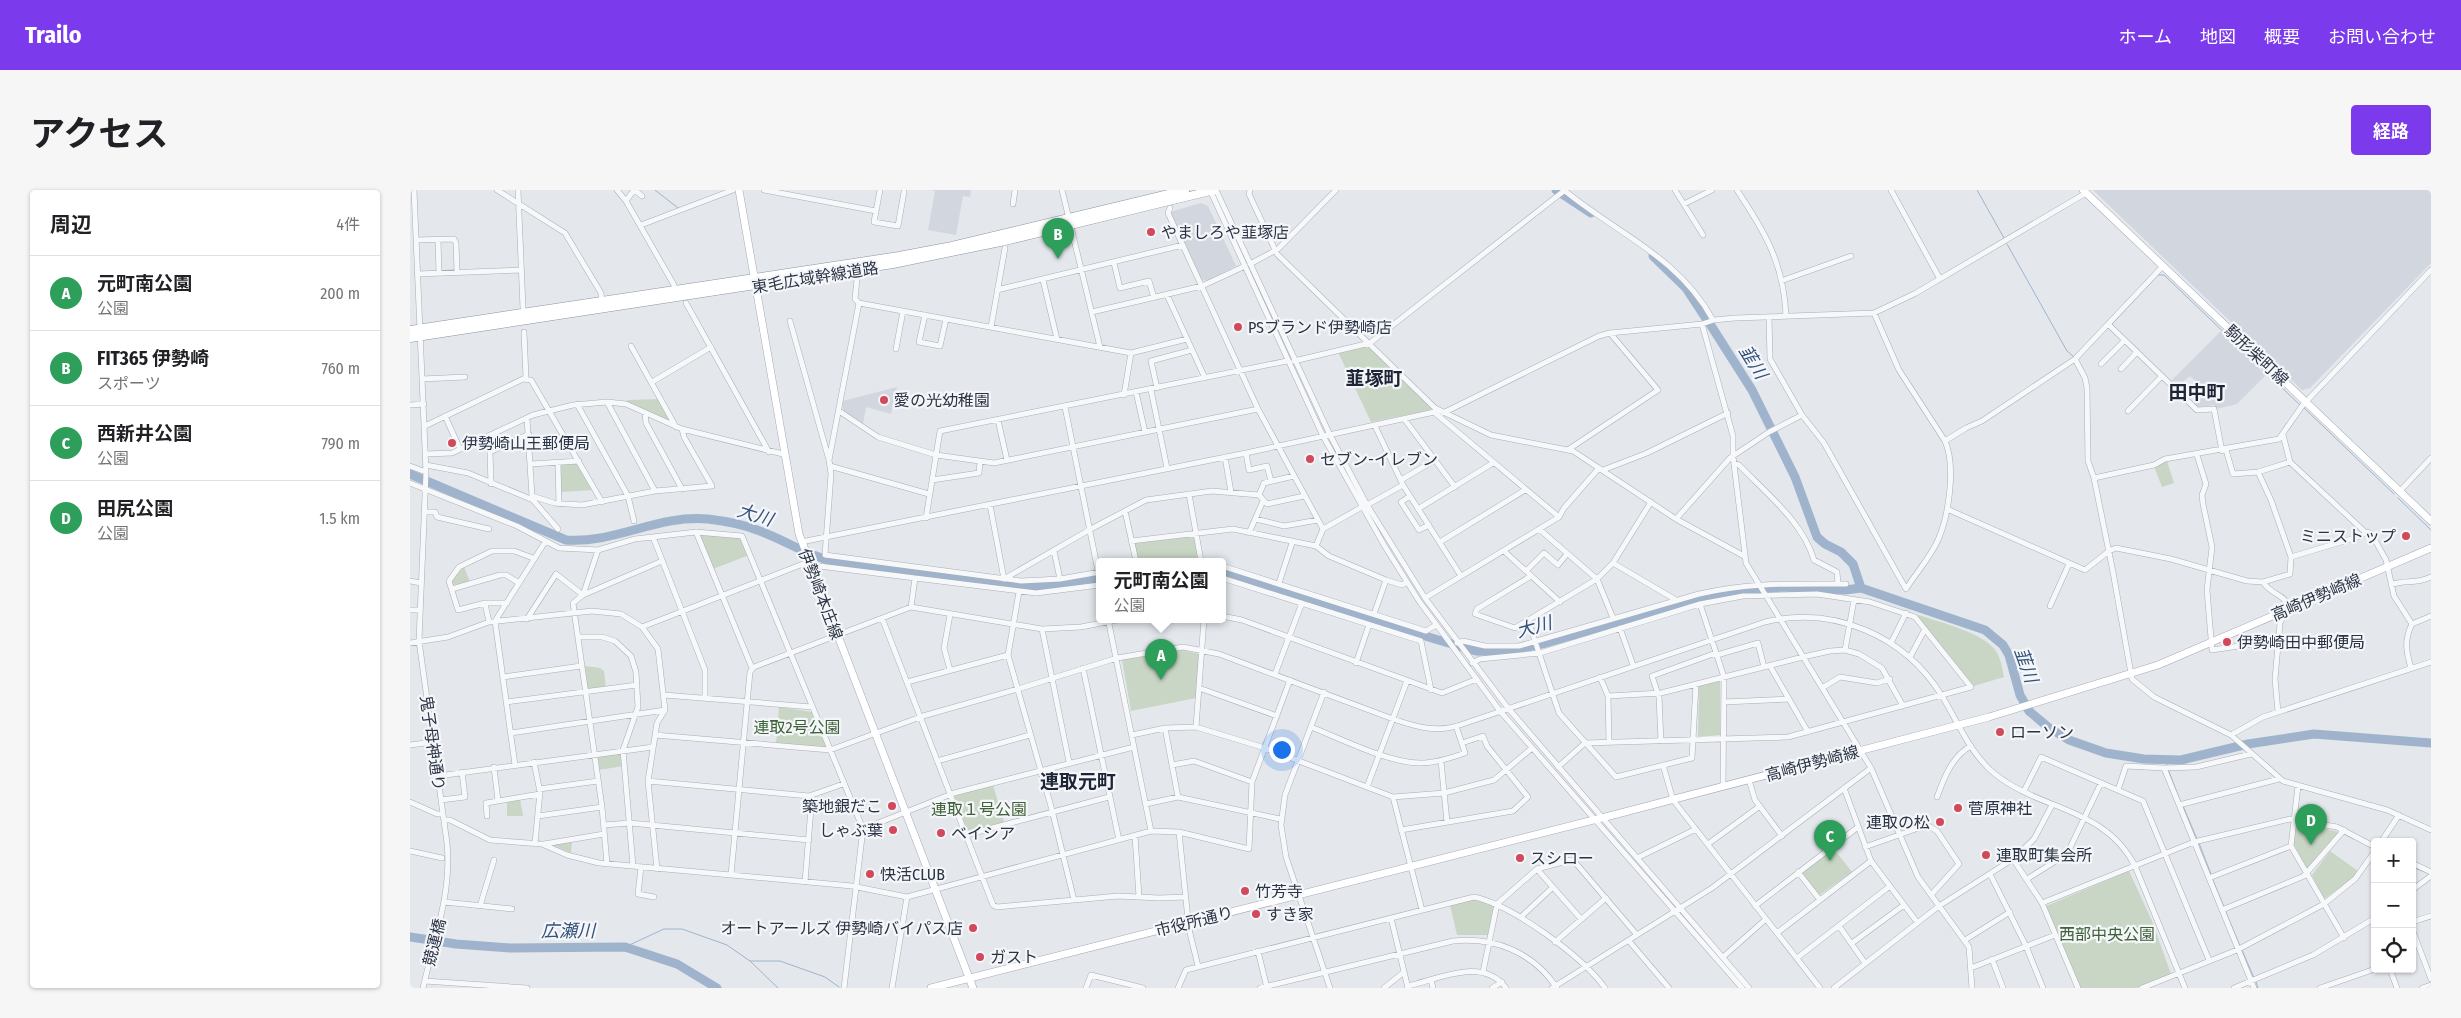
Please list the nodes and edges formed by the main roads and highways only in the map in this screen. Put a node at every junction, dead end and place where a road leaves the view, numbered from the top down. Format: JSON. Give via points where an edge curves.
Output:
{"nodes":[{"id":1,"x":739,"y":190,"type":"edge"},
{"id":2,"x":1185,"y":190,"type":"edge"},
{"id":3,"x":1212,"y":190,"type":"edge"},
{"id":4,"x":2084,"y":191,"type":"edge"},
{"id":5,"x":1069,"y":222,"type":"junction"},
{"id":6,"x":755,"y":283,"type":"junction"},
{"id":7,"x":410,"y":330,"type":"edge"},
{"id":8,"x":420,"y":333,"type":"junction"},
{"id":9,"x":410,"y":338,"type":"edge"},
{"id":10,"x":2431,"y":522,"type":"edge"},
{"id":11,"x":2431,"y":548,"type":"edge"},
{"id":12,"x":1599,"y":819,"type":"joint"},
{"id":13,"x":969,"y":979,"type":"junction"},
{"id":14,"x":931,"y":988,"type":"edge"},
{"id":15,"x":973,"y":988,"type":"edge"}],
"edges":[{"from":1,"to":6,"type":"main road","name":"伊勢崎本庄線"},
{"from":2,"to":5,"type":"highway","name":"東毛広域幹線道路"},
{"from":3,"to":5,"type":"highway","name":"東毛広域幹線道路"},
{"from":4,"to":10,"type":"main road","name":"駒形柴町線"},
{"from":5,"to":6,"type":"highway","name":"東毛広域幹線道路","via":[[1005,241]]},
{"from":6,"to":8,"type":"highway","name":"東毛広域幹線道路"},
{"from":6,"to":8,"type":"highway","name":"東毛広域幹線道路","via":[[602,302]]},
{"from":6,"to":13,"type":"main road","name":"伊勢崎本庄線","via":[[794,516],[802,545]]},
{"from":7,"to":8,"type":"highway","name":"東毛広域幹線道路"},
{"from":8,"to":9,"type":"highway","name":"東毛広域幹線道路"},
{"from":11,"to":12,"type":"main road","name":"高崎伊勢崎線","via":[[2212,643],[2130,674],[1959,725]]},
{"from":12,"to":13,"type":"main road","name":"市役所通り"},
{"from":13,"to":14,"type":"main road","name":"市役所通り"},
{"from":13,"to":15,"type":"main road","name":"伊勢崎本庄線"}]}
